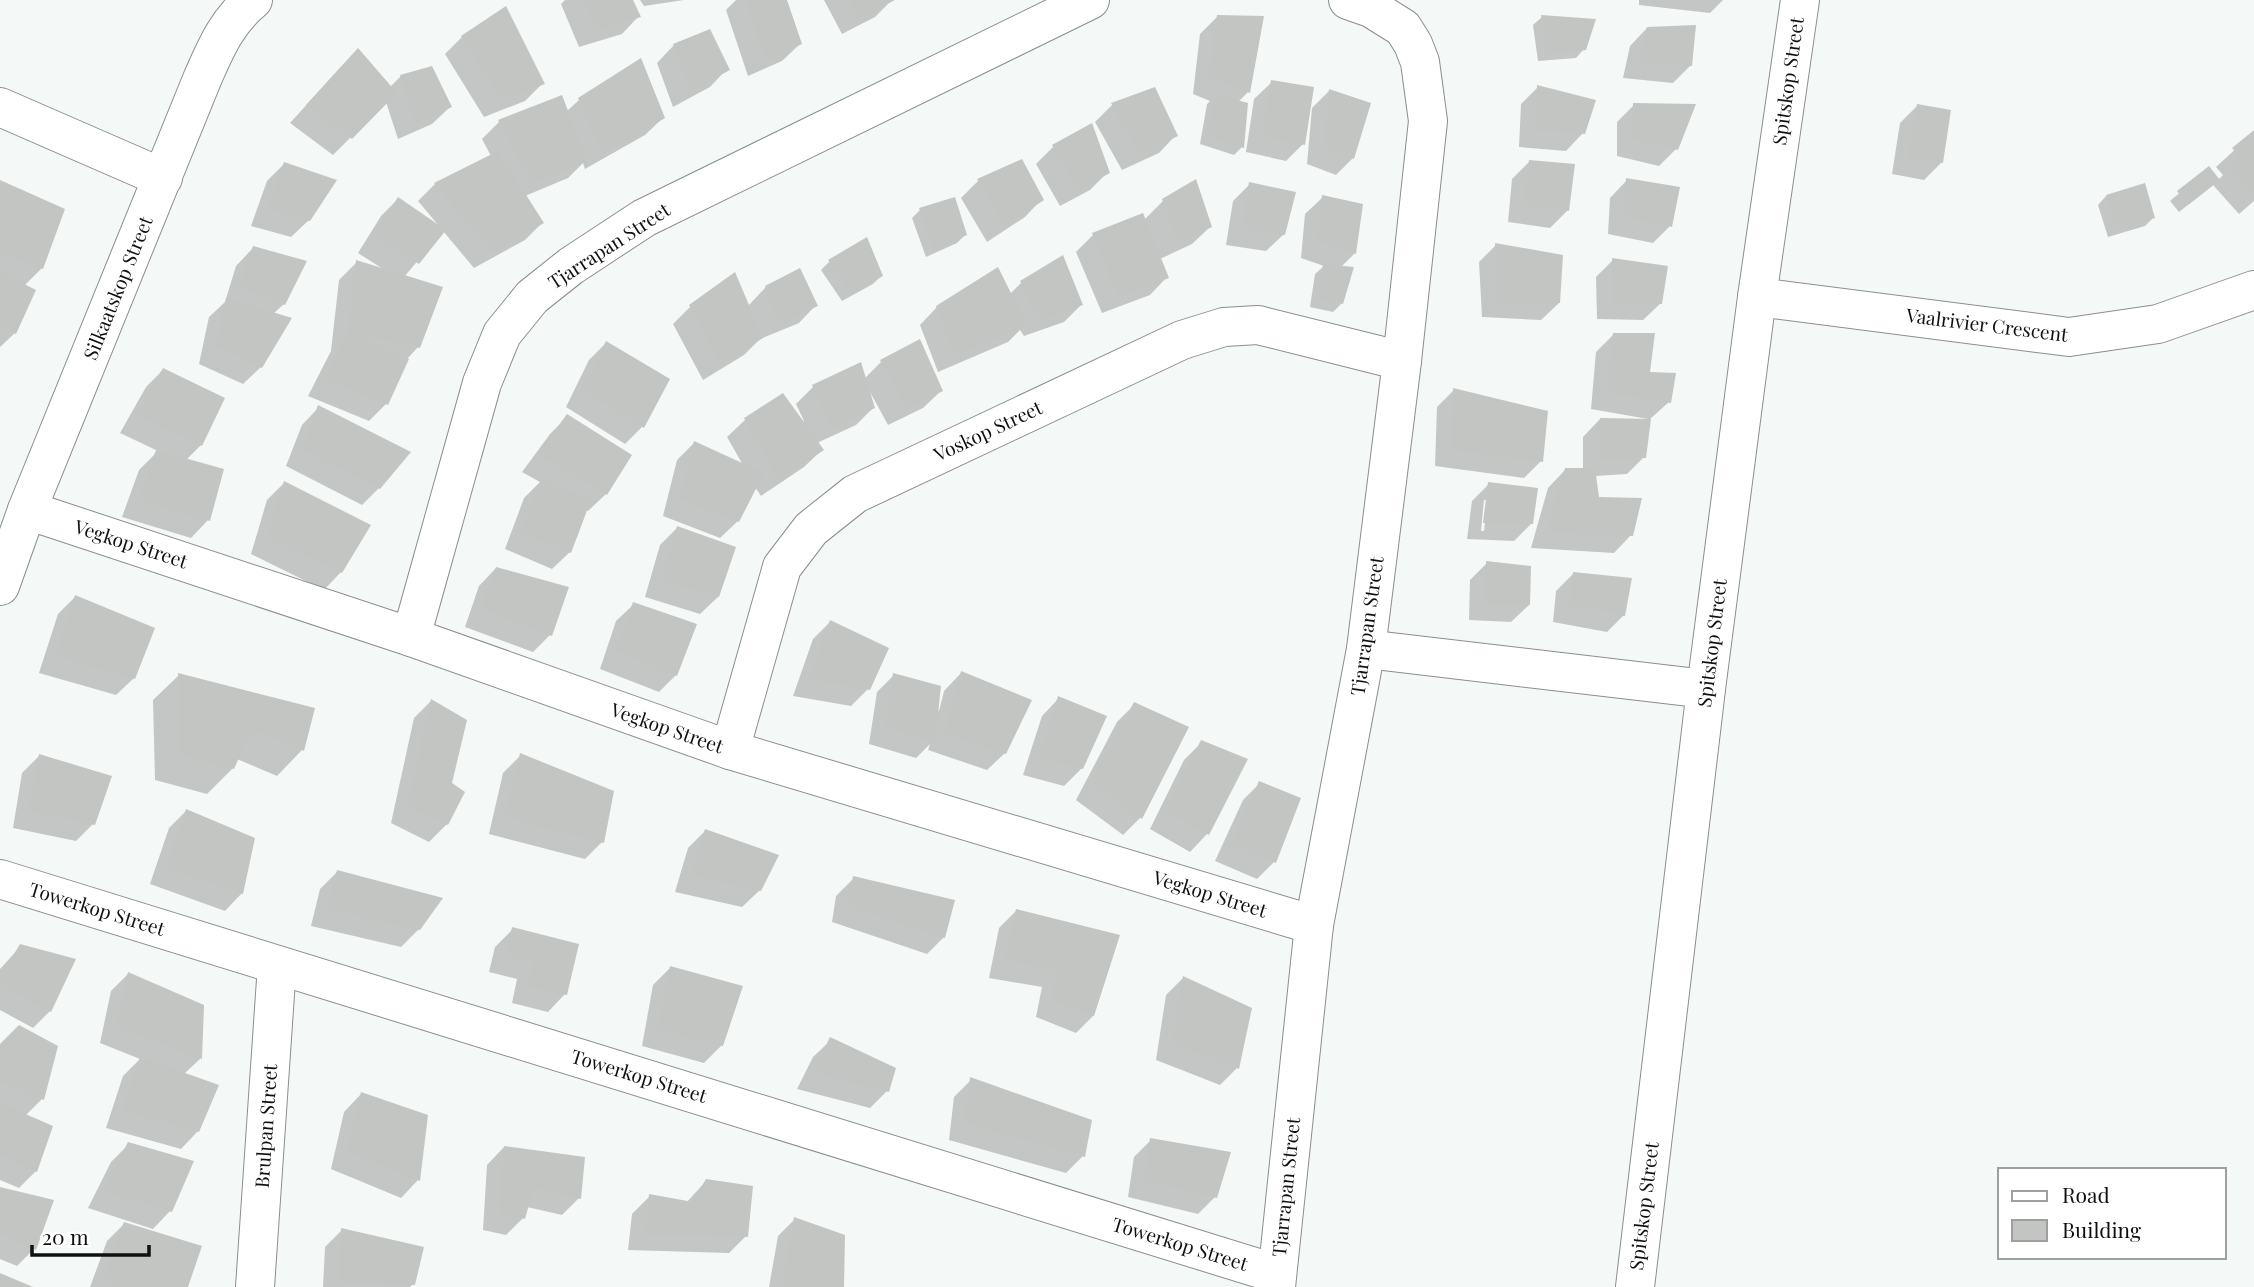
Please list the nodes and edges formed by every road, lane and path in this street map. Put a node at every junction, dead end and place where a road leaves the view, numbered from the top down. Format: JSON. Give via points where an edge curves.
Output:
{"nodes":[{"id":1,"x":253,"y":0,"type":"edge"},
{"id":2,"x":1090,"y":0,"type":"edge"},
{"id":3,"x":1349,"y":0,"type":"edge"},
{"id":4,"x":1800,"y":0,"type":"edge"},
{"id":5,"x":0,"y":107,"type":"edge"},
{"id":6,"x":163,"y":178,"type":"junction"},
{"id":7,"x":2254,"y":290,"type":"edge"},
{"id":8,"x":1757,"y":297,"type":"junction"},
{"id":9,"x":1402,"y":361,"type":"junction"},
{"id":10,"x":27,"y":510,"type":"junction"},
{"id":11,"x":0,"y":586,"type":"edge"},
{"id":12,"x":411,"y":637,"type":"junction"},
{"id":13,"x":1366,"y":649,"type":"junction"},
{"id":14,"x":1706,"y":689,"type":"junction"},
{"id":15,"x":730,"y":750,"type":"junction"},
{"id":16,"x":0,"y":879,"type":"edge"},
{"id":17,"x":1314,"y":925,"type":"junction"},
{"id":18,"x":276,"y":965,"type":"junction"},
{"id":19,"x":1277,"y":1280,"type":"edge"},
{"id":20,"x":255,"y":1287,"type":"edge"},
{"id":21,"x":1635,"y":1287,"type":"edge"}],
"edges":[{"from":1,"to":6,"type":"street","name":"Silkaatskop Street","via":[[238,12],[219,40]]},
{"from":2,"to":12,"type":"street","name":"Tjarrapan Street","via":[[644,218],[532,297],[502,334],[482,383]]},
{"from":3,"to":9,"type":"street","name":"Tjarrapan Street","via":[[1403,28],[1420,62],[1425,95],[1428,121]]},
{"from":4,"to":8,"type":"street","name":"Spitskop Street"},
{"from":5,"to":6,"type":"street"},
{"from":6,"to":10,"type":"street","name":"Silkaatskop Street"},
{"from":7,"to":8,"type":"street","name":"Vaalrivier Crescent","via":[[2158,324],[2069,337]]},
{"from":8,"to":14,"type":"street","name":"Spitskop Street"},
{"from":9,"to":13,"type":"street","name":"Tjarrapan Street"},
{"from":9,"to":15,"type":"street","name":"Voskop Street","via":[[1258,325],[1224,327],[1182,340],[855,494],[811,528],[782,568]]},
{"from":10,"to":11,"type":"street","name":"Silkaatskop Street"},
{"from":10,"to":12,"type":"street","name":"Vegkop Street"},
{"from":12,"to":15,"type":"street","name":"Vegkop Street"},
{"from":13,"to":14,"type":"street"},
{"from":13,"to":17,"type":"street","name":"Tjarrapan Street"},
{"from":14,"to":21,"type":"street","name":"Spitskop Street"},
{"from":15,"to":17,"type":"street","name":"Vegkop Street"},
{"from":16,"to":18,"type":"street","name":"Towerkop Street"},
{"from":17,"to":19,"type":"street","name":"Tjarrapan Street"},
{"from":18,"to":19,"type":"street","name":"Towerkop Street"},
{"from":18,"to":20,"type":"street","name":"Brulpan Street"}]}
